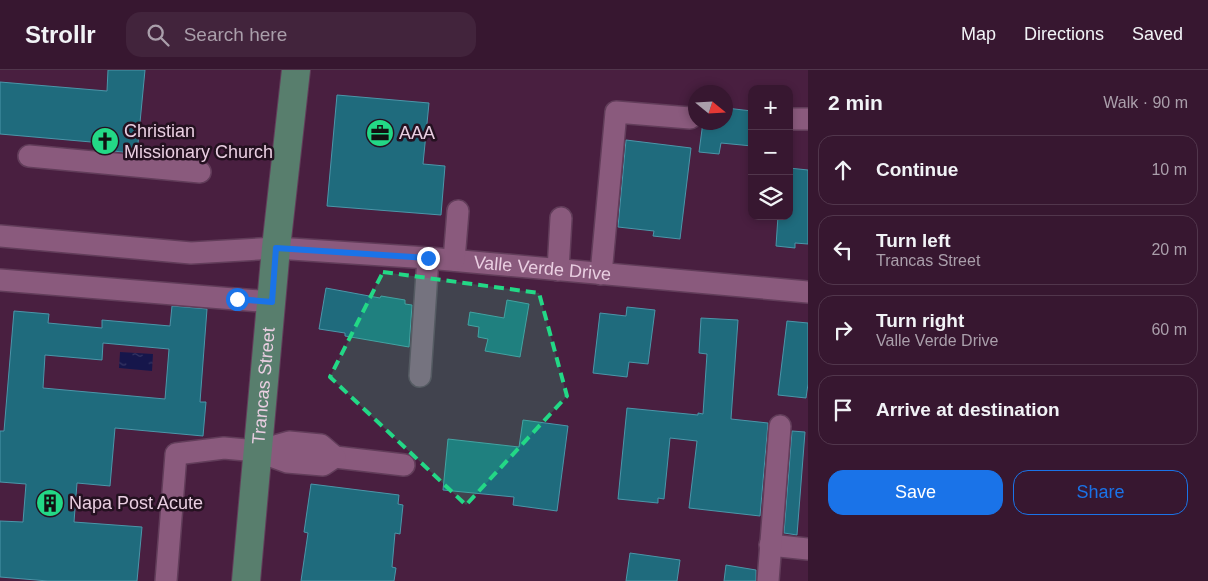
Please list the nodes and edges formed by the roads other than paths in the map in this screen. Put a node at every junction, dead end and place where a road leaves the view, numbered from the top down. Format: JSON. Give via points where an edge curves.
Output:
{"nodes":[{"id":1,"x":296,"y":70,"type":"edge"},
{"id":2,"x":688,"y":118,"type":"edge"},
{"id":3,"x":29,"y":156,"type":"dead end"},
{"id":4,"x":200,"y":172,"type":"dead end"},
{"id":5,"x":458,"y":211,"type":"dead end"},
{"id":6,"x":561,"y":218,"type":"dead end"},
{"id":7,"x":0,"y":236,"type":"edge"},
{"id":8,"x":276,"y":248,"type":"junction"},
{"id":9,"x":428,"y":258,"type":"junction"},
{"id":10,"x":454,"y":260,"type":"junction"},
{"id":11,"x":558,"y":270,"type":"junction"},
{"id":12,"x":601,"y":274,"type":"junction"},
{"id":13,"x":0,"y":280,"type":"edge"},
{"id":14,"x":808,"y":292,"type":"edge"},
{"id":15,"x":272,"y":302,"type":"junction"},
{"id":16,"x":420,"y":376,"type":"dead end"},
{"id":17,"x":780,"y":426,"type":"dead end"},
{"id":18,"x":257,"y":451,"type":"junction"},
{"id":19,"x":404,"y":465,"type":"dead end"},
{"id":20,"x":770,"y":545,"type":"junction"},
{"id":21,"x":808,"y":549,"type":"edge"},
{"id":22,"x":166,"y":581,"type":"edge"},
{"id":23,"x":246,"y":581,"type":"edge"},
{"id":24,"x":768,"y":581,"type":"edge"}],
"edges":[{"from":1,"to":8,"type":"main road","name":"Trancas Street"},
{"from":2,"to":12,"type":"street","via":[[616,112]]},
{"from":3,"to":4,"type":"street"},
{"from":5,"to":10,"type":"street"},
{"from":6,"to":11,"type":"street"},
{"from":7,"to":8,"type":"street","name":"Valle Verde Drive","via":[[191,253]]},
{"from":8,"to":9,"type":"street","name":"Valle Verde Drive"},
{"from":8,"to":15,"type":"main road","name":"Trancas Street"},
{"from":9,"to":10,"type":"street","name":"Valle Verde Drive"},
{"from":9,"to":16,"type":"street"},
{"from":10,"to":11,"type":"street","name":"Valle Verde Drive"},
{"from":11,"to":12,"type":"street","name":"Valle Verde Drive"},
{"from":12,"to":14,"type":"street","name":"Valle Verde Drive"},
{"from":13,"to":15,"type":"street"},
{"from":15,"to":18,"type":"main road","name":"Trancas Street"},
{"from":17,"to":20,"type":"street"},
{"from":18,"to":19,"type":"street","via":[[287,462],[323,465],[335,457]]},
{"from":18,"to":22,"type":"street","via":[[224,448],[176,454]]},
{"from":18,"to":23,"type":"main road","name":"Trancas Street"},
{"from":20,"to":21,"type":"street"},
{"from":20,"to":24,"type":"street"}]}
